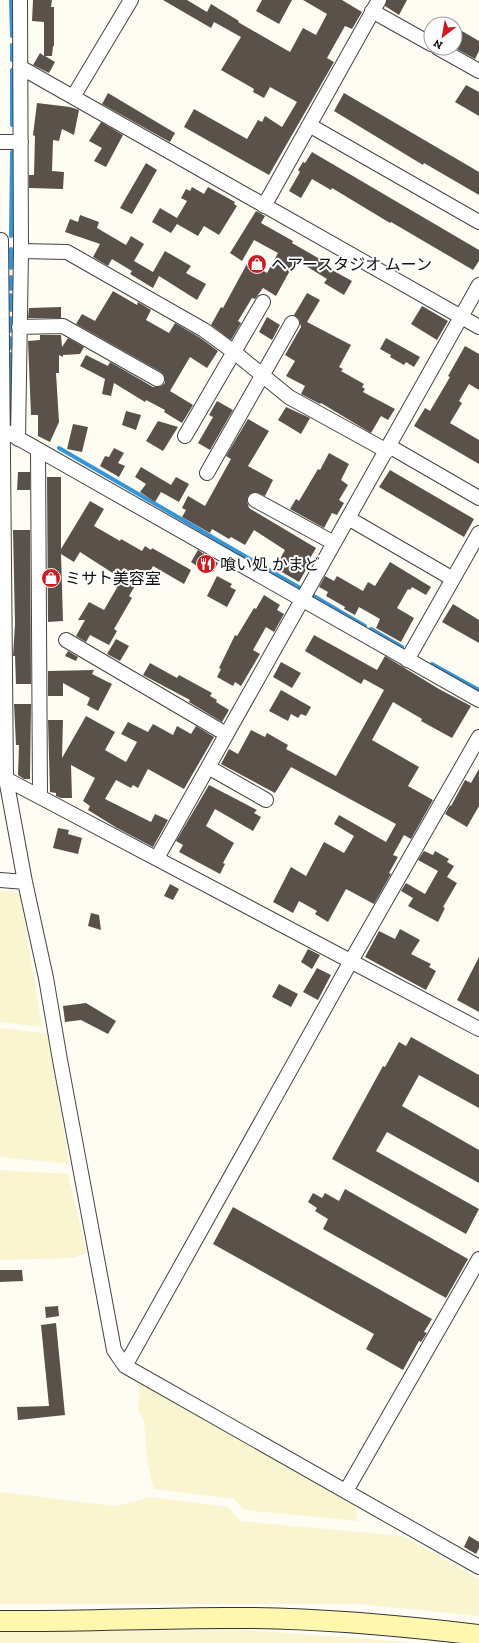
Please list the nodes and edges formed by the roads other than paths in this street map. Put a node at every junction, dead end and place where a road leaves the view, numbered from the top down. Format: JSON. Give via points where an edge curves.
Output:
{"nodes":[{"id":1,"x":20,"y":0,"type":"edge"},
{"id":2,"x":131,"y":0,"type":"edge"},
{"id":3,"x":376,"y":5,"type":"edge"},
{"id":4,"x":423,"y":38,"type":"edge"},
{"id":5,"x":452,"y":56,"type":"edge"},
{"id":6,"x":20,"y":67,"type":"junction"},
{"id":7,"x":479,"y":71,"type":"edge"},
{"id":8,"x":73,"y":97,"type":"junction"},
{"id":9,"x":309,"y":125,"type":"junction"},
{"id":10,"x":0,"y":142,"type":"edge"},
{"id":11,"x":21,"y":142,"type":"junction"},
{"id":12,"x":264,"y":206,"type":"junction"},
{"id":13,"x":479,"y":222,"type":"edge"},
{"id":14,"x":0,"y":240,"type":"edge"},
{"id":15,"x":21,"y":247,"type":"junction"},
{"id":16,"x":479,"y":285,"type":"edge"},
{"id":17,"x":263,"y":302,"type":"dead end"},
{"id":18,"x":462,"y":317,"type":"junction"},
{"id":19,"x":292,"y":323,"type":"dead end"},
{"id":20,"x":19,"y":327,"type":"junction"},
{"id":21,"x":479,"y":327,"type":"edge"},
{"id":22,"x":234,"y":352,"type":"junction"},
{"id":23,"x":262,"y":376,"type":"junction"},
{"id":24,"x":157,"y":379,"type":"dead end"},
{"id":25,"x":2,"y":429,"type":"junction"},
{"id":26,"x":184,"y":436,"type":"dead end"},
{"id":27,"x":18,"y":438,"type":"junction"},
{"id":28,"x":388,"y":448,"type":"junction"},
{"id":29,"x":38,"y":450,"type":"junction"},
{"id":30,"x":207,"y":473,"type":"dead end"},
{"id":31,"x":479,"y":498,"type":"edge"},
{"id":32,"x":255,"y":500,"type":"dead end"},
{"id":33,"x":348,"y":518,"type":"junction"},
{"id":34,"x":479,"y":533,"type":"edge"},
{"id":35,"x":334,"y":543,"type":"junction"},
{"id":36,"x":2,"y":548,"type":"edge"},
{"id":37,"x":453,"y":579,"type":"junction"},
{"id":38,"x":301,"y":600,"type":"junction"},
{"id":39,"x":66,"y":640,"type":"dead end"},
{"id":40,"x":407,"y":660,"type":"junction"},
{"id":41,"x":479,"y":700,"type":"edge"},
{"id":42,"x":226,"y":734,"type":"junction"},
{"id":43,"x":479,"y":738,"type":"edge"},
{"id":44,"x":208,"y":767,"type":"junction"},
{"id":45,"x":6,"y":779,"type":"junction"},
{"id":46,"x":40,"y":796,"type":"junction"},
{"id":47,"x":266,"y":800,"type":"dead end"},
{"id":48,"x":157,"y":858,"type":"junction"},
{"id":49,"x":0,"y":880,"type":"edge"},
{"id":50,"x":25,"y":882,"type":"junction"},
{"id":51,"x":351,"y":961,"type":"junction"},
{"id":52,"x":479,"y":1029,"type":"edge"},
{"id":53,"x":479,"y":1260,"type":"edge"},
{"id":54,"x":125,"y":1366,"type":"junction"},
{"id":55,"x":346,"y":1491,"type":"junction"},
{"id":56,"x":479,"y":1567,"type":"edge"},
{"id":57,"x":0,"y":1622,"type":"edge"},
{"id":58,"x":479,"y":1635,"type":"edge"}],
"edges":[{"from":1,"to":6,"type":"street"},
{"from":2,"to":8,"type":"street"},
{"from":3,"to":4,"type":"street"},
{"from":3,"to":9,"type":"street"},
{"from":5,"to":7,"type":"street"},
{"from":6,"to":8,"type":"street"},
{"from":6,"to":11,"type":"street"},
{"from":8,"to":12,"type":"street"},
{"from":9,"to":12,"type":"street"},
{"from":9,"to":13,"type":"street"},
{"from":10,"to":11,"type":"street"},
{"from":11,"to":15,"type":"street"},
{"from":12,"to":18,"type":"street"},
{"from":14,"to":15,"type":"street"},
{"from":14,"to":25,"type":"street"},
{"from":15,"to":20,"type":"street"},
{"from":15,"to":22,"type":"street","via":[[67,252],[204,330]]},
{"from":16,"to":18,"type":"street"},
{"from":17,"to":22,"type":"street"},
{"from":18,"to":21,"type":"street"},
{"from":18,"to":28,"type":"street"},
{"from":19,"to":23,"type":"street"},
{"from":20,"to":24,"type":"street","via":[[63,326]]},
{"from":20,"to":27,"type":"street"},
{"from":22,"to":23,"type":"street"},
{"from":22,"to":26,"type":"street"},
{"from":23,"to":28,"type":"street","via":[[289,397]]},
{"from":23,"to":30,"type":"street"},
{"from":25,"to":27,"type":"street"},
{"from":25,"to":36,"type":"street"},
{"from":27,"to":29,"type":"street"},
{"from":28,"to":31,"type":"street"},
{"from":28,"to":33,"type":"street"},
{"from":29,"to":38,"type":"street"},
{"from":29,"to":46,"type":"street"},
{"from":32,"to":35,"type":"street"},
{"from":33,"to":35,"type":"street"},
{"from":33,"to":37,"type":"street"},
{"from":34,"to":37,"type":"street"},
{"from":35,"to":38,"type":"street"},
{"from":36,"to":45,"type":"street"},
{"from":37,"to":40,"type":"street"},
{"from":38,"to":40,"type":"street"},
{"from":38,"to":42,"type":"street"},
{"from":39,"to":42,"type":"street"},
{"from":40,"to":41,"type":"street"},
{"from":42,"to":44,"type":"street"},
{"from":43,"to":51,"type":"street"},
{"from":44,"to":47,"type":"street"},
{"from":44,"to":48,"type":"street"},
{"from":45,"to":46,"type":"street"},
{"from":45,"to":50,"type":"street"},
{"from":46,"to":48,"type":"street"},
{"from":48,"to":51,"type":"street"},
{"from":49,"to":50,"type":"street"},
{"from":50,"to":54,"type":"street","via":[[46,978],[114,1350]]},
{"from":51,"to":52,"type":"street"},
{"from":51,"to":54,"type":"street"},
{"from":53,"to":55,"type":"street"},
{"from":54,"to":55,"type":"street"},
{"from":55,"to":56,"type":"street"},
{"from":57,"to":58,"type":"street","via":[[241,1618],[319,1620]]}]}
